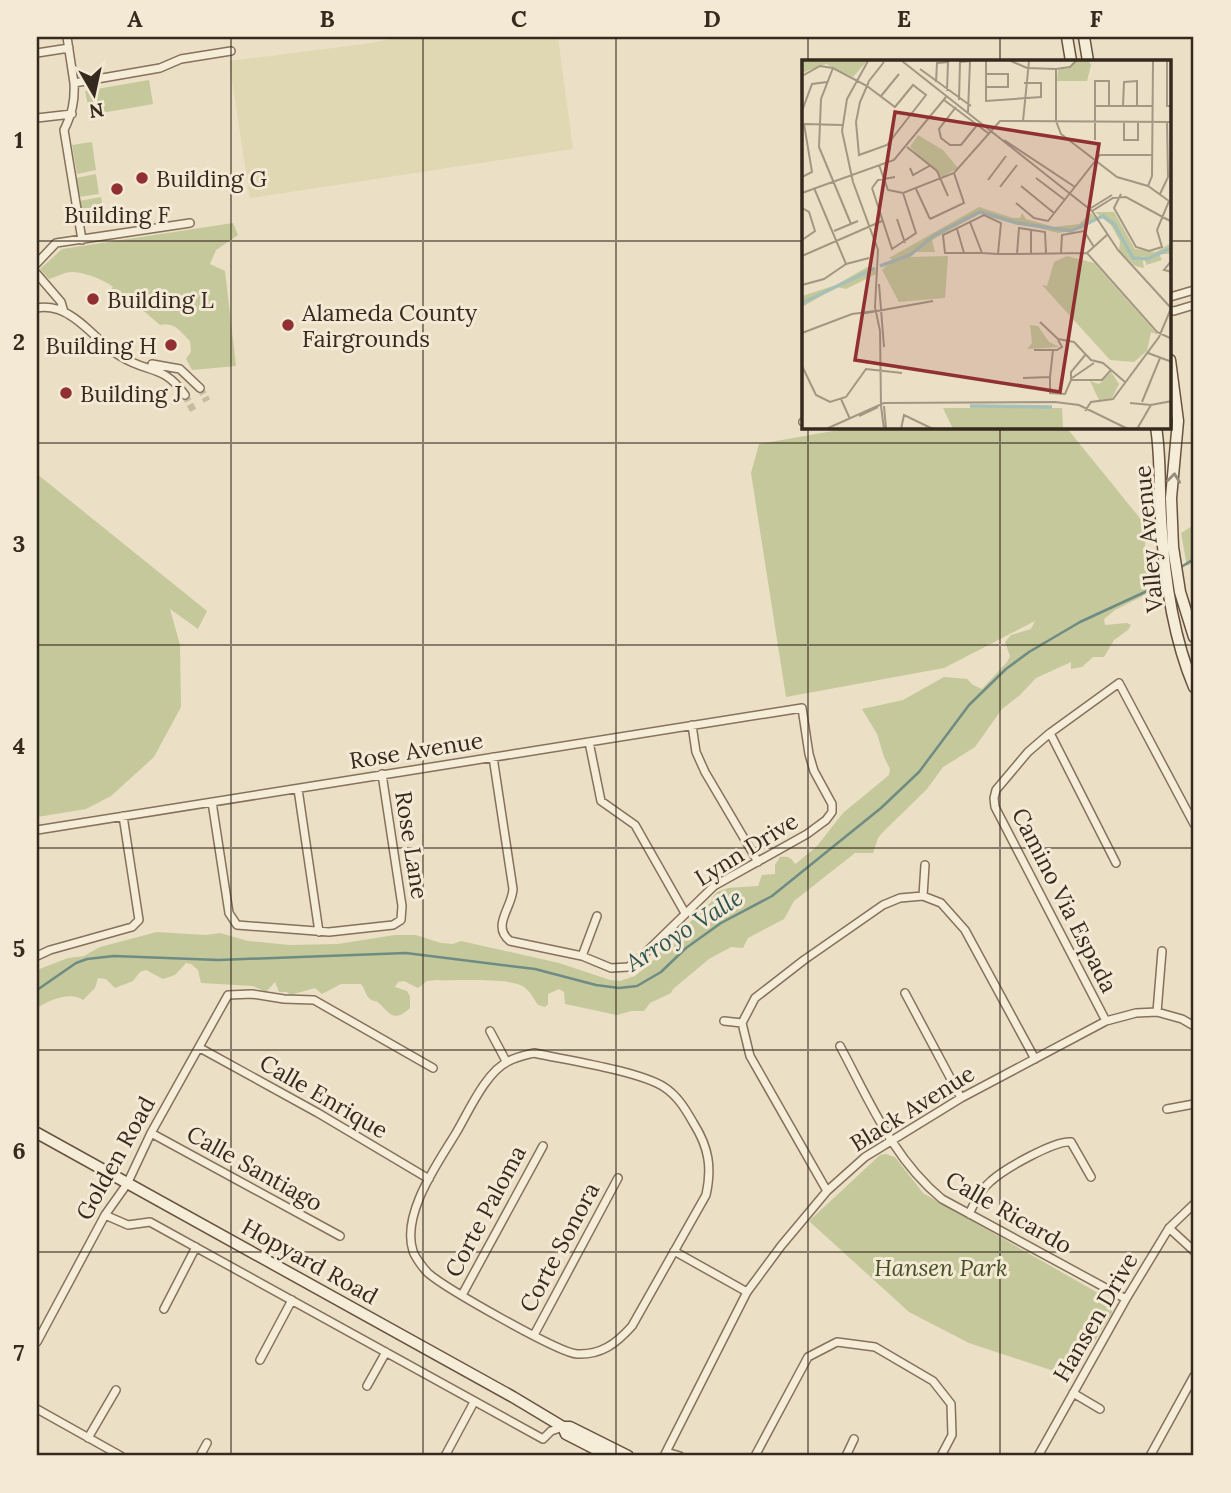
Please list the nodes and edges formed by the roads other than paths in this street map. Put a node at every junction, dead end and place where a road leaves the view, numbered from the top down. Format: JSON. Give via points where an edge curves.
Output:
{"nodes":[{"id":1,"x":68,"y":37,"type":"edge"},
{"id":2,"x":1067,"y":37,"type":"edge"},
{"id":3,"x":1084,"y":37,"type":"edge"},
{"id":4,"x":69,"y":48,"type":"junction"},
{"id":5,"x":232,"y":51,"type":"dead end"},
{"id":6,"x":37,"y":53,"type":"edge"},
{"id":7,"x":1071,"y":60,"type":"edge"},
{"id":8,"x":1087,"y":60,"type":"edge"},
{"id":9,"x":74,"y":83,"type":"junction"},
{"id":10,"x":72,"y":114,"type":"junction"},
{"id":11,"x":37,"y":118,"type":"edge"},
{"id":12,"x":190,"y":222,"type":"dead end"},
{"id":13,"x":82,"y":240,"type":"junction"},
{"id":14,"x":37,"y":263,"type":"edge"},
{"id":15,"x":37,"y":274,"type":"edge"},
{"id":16,"x":1194,"y":290,"type":"edge"},
{"id":17,"x":1172,"y":296,"type":"edge"},
{"id":18,"x":1194,"y":304,"type":"edge"},
{"id":19,"x":37,"y":308,"type":"edge"},
{"id":20,"x":1172,"y":310,"type":"edge"},
{"id":21,"x":64,"y":312,"type":"junction"},
{"id":22,"x":135,"y":365,"type":"junction"},
{"id":23,"x":1172,"y":375,"type":"edge"},
{"id":24,"x":200,"y":388,"type":"tunnel mouth"},
{"id":25,"x":185,"y":395,"type":"tunnel mouth"},
{"id":26,"x":1156,"y":429,"type":"edge"},
{"id":27,"x":1168,"y":549,"type":"junction"},
{"id":28,"x":1194,"y":637,"type":"edge"},
{"id":29,"x":1194,"y":687,"type":"edge"},
{"id":30,"x":692,"y":725,"type":"junction"},
{"id":31,"x":1050,"y":733,"type":"junction"},
{"id":32,"x":589,"y":742,"type":"junction"},
{"id":33,"x":493,"y":757,"type":"junction"},
{"id":34,"x":382,"y":774,"type":"junction"},
{"id":35,"x":298,"y":789,"type":"junction"},
{"id":36,"x":212,"y":802,"type":"junction"},
{"id":37,"x":832,"y":812,"type":"joint"},
{"id":38,"x":123,"y":816,"type":"junction"},
{"id":39,"x":1194,"y":824,"type":"edge"},
{"id":40,"x":37,"y":830,"type":"edge"},
{"id":41,"x":758,"y":862,"type":"junction"},
{"id":42,"x":1116,"y":863,"type":"dead end"},
{"id":43,"x":925,"y":865,"type":"dead end"},
{"id":44,"x":923,"y":896,"type":"junction"},
{"id":45,"x":685,"y":913,"type":"junction"},
{"id":46,"x":597,"y":916,"type":"dead end"},
{"id":47,"x":319,"y":932,"type":"junction"},
{"id":48,"x":1162,"y":951,"type":"dead end"},
{"id":49,"x":37,"y":956,"type":"edge"},
{"id":50,"x":582,"y":956,"type":"junction"},
{"id":51,"x":905,"y":993,"type":"dead end"},
{"id":52,"x":1157,"y":1012,"type":"junction"},
{"id":53,"x":724,"y":1021,"type":"dead end"},
{"id":54,"x":1106,"y":1021,"type":"junction"},
{"id":55,"x":742,"y":1023,"type":"junction"},
{"id":56,"x":1194,"y":1026,"type":"edge"},
{"id":57,"x":490,"y":1031,"type":"dead end"},
{"id":58,"x":840,"y":1046,"type":"dead end"},
{"id":59,"x":200,"y":1048,"type":"junction"},
{"id":60,"x":1035,"y":1059,"type":"junction"},
{"id":61,"x":506,"y":1061,"type":"junction"},
{"id":62,"x":433,"y":1068,"type":"dead end"},
{"id":63,"x":961,"y":1098,"type":"junction"},
{"id":64,"x":1194,"y":1104,"type":"edge"},
{"id":65,"x":1167,"y":1109,"type":"dead end"},
{"id":66,"x":151,"y":1133,"type":"junction"},
{"id":67,"x":39,"y":1135,"type":"edge"},
{"id":68,"x":890,"y":1140,"type":"junction"},
{"id":69,"x":543,"y":1146,"type":"dead end"},
{"id":70,"x":1091,"y":1177,"type":"dead end"},
{"id":71,"x":618,"y":1178,"type":"dead end"},
{"id":72,"x":429,"y":1179,"type":"junction"},
{"id":73,"x":127,"y":1184,"type":"junction"},
{"id":74,"x":827,"y":1191,"type":"junction"},
{"id":75,"x":1194,"y":1204,"type":"edge"},
{"id":76,"x":970,"y":1214,"type":"junction"},
{"id":77,"x":105,"y":1215,"type":"junction"},
{"id":78,"x":1169,"y":1228,"type":"junction"},
{"id":79,"x":340,"y":1236,"type":"dead end"},
{"id":80,"x":196,"y":1247,"type":"junction"},
{"id":81,"x":674,"y":1251,"type":"junction"},
{"id":82,"x":1194,"y":1251,"type":"edge"},
{"id":83,"x":747,"y":1292,"type":"junction"},
{"id":84,"x":462,"y":1296,"type":"junction"},
{"id":85,"x":1126,"y":1299,"type":"junction"},
{"id":86,"x":292,"y":1300,"type":"junction"},
{"id":87,"x":164,"y":1309,"type":"dead end"},
{"id":88,"x":534,"y":1335,"type":"junction"},
{"id":89,"x":37,"y":1342,"type":"edge"},
{"id":90,"x":386,"y":1352,"type":"junction"},
{"id":91,"x":260,"y":1360,"type":"dead end"},
{"id":92,"x":1194,"y":1376,"type":"edge"},
{"id":93,"x":366,"y":1386,"type":"dead end"},
{"id":94,"x":116,"y":1390,"type":"dead end"},
{"id":95,"x":1073,"y":1394,"type":"junction"},
{"id":96,"x":474,"y":1402,"type":"junction"},
{"id":97,"x":37,"y":1409,"type":"edge"},
{"id":98,"x":1100,"y":1409,"type":"dead end"},
{"id":99,"x":563,"y":1427,"type":"junction"},
{"id":100,"x":88,"y":1438,"type":"junction"},
{"id":101,"x":854,"y":1440,"type":"dead end"},
{"id":102,"x":207,"y":1443,"type":"dead end"},
{"id":103,"x":665,"y":1454,"type":"edge"},
{"id":104,"x":121,"y":1456,"type":"edge"},
{"id":105,"x":200,"y":1456,"type":"edge"},
{"id":106,"x":445,"y":1456,"type":"edge"},
{"id":107,"x":609,"y":1456,"type":"edge"},
{"id":108,"x":628,"y":1456,"type":"edge"},
{"id":109,"x":680,"y":1456,"type":"edge"},
{"id":110,"x":755,"y":1456,"type":"edge"},
{"id":111,"x":846,"y":1456,"type":"edge"},
{"id":112,"x":941,"y":1456,"type":"edge"},
{"id":113,"x":1038,"y":1456,"type":"edge"},
{"id":114,"x":1150,"y":1456,"type":"edge"}],
"edges":[{"from":1,"to":4,"type":"street"},
{"from":2,"to":7,"type":"main road"},
{"from":3,"to":8,"type":"main road"},
{"from":4,"to":6,"type":"street"},
{"from":4,"to":9,"type":"street"},
{"from":5,"to":9,"type":"street"},
{"from":9,"to":10,"type":"street"},
{"from":10,"to":11,"type":"street"},
{"from":10,"to":13,"type":"street","via":[[64,130]]},
{"from":12,"to":13,"type":"street"},
{"from":13,"to":14,"type":"street","via":[[56,243]]},
{"from":15,"to":21,"type":"street"},
{"from":16,"to":17,"type":"street"},
{"from":18,"to":20,"type":"street"},
{"from":19,"to":21,"type":"street"},
{"from":21,"to":22,"type":"street"},
{"from":22,"to":24,"type":"street","via":[[180,369]]},
{"from":22,"to":25,"type":"street","via":[[158,370]]},
{"from":27,"to":23,"type":"main road","name":"Valley Avenue","one_way":true,"via":[[1178,421]]},
{"from":26,"to":27,"type":"main road","name":"Valley Avenue"},
{"from":27,"to":28,"type":"main road","name":"Valley Avenue"},
{"from":27,"to":29,"type":"main road","name":"Valley Avenue","via":[[1171,599]]},
{"from":30,"to":32,"type":"street","name":"Rose Avenue"},
{"from":30,"to":37,"type":"street","name":"Rose Avenue","via":[[802,708],[814,771]]},
{"from":30,"to":41,"type":"street","via":[[705,772]]},
{"from":31,"to":39,"type":"street","via":[[1119,683]]},
{"from":31,"to":42,"type":"street"},
{"from":31,"to":54,"type":"street","name":"Camino Via Espada","via":[[1028,752],[994,798]]},
{"from":32,"to":33,"type":"street","name":"Rose Avenue"},
{"from":32,"to":45,"type":"street","via":[[601,801],[635,825]]},
{"from":33,"to":34,"type":"street","name":"Rose Avenue"},
{"from":33,"to":50,"type":"street","name":"Lynn Drive","via":[[513,889],[502,921],[504,936]]},
{"from":34,"to":35,"type":"street","name":"Rose Avenue"},
{"from":34,"to":47,"type":"street","name":"Rose Lane","via":[[401,920],[362,930]]},
{"from":35,"to":36,"type":"street","name":"Rose Avenue"},
{"from":35,"to":47,"type":"street"},
{"from":36,"to":38,"type":"street","name":"Rose Avenue"},
{"from":36,"to":47,"type":"street","via":[[232,920],[245,927]]},
{"from":37,"to":41,"type":"street","name":"Lynn Drive","via":[[807,834]]},
{"from":38,"to":40,"type":"street","name":"Rose Avenue"},
{"from":38,"to":49,"type":"street","via":[[139,920],[132,927]]},
{"from":41,"to":45,"type":"street","name":"Lynn Drive","via":[[723,880]]},
{"from":43,"to":44,"type":"street"},
{"from":44,"to":55,"type":"street","via":[[883,905],[816,952],[755,998]]},
{"from":44,"to":60,"type":"street","via":[[941,903],[965,930]]},
{"from":45,"to":50,"type":"street","name":"Lynn Drive","via":[[628,967],[611,968]]},
{"from":46,"to":50,"type":"street"},
{"from":48,"to":52,"type":"street"},
{"from":51,"to":63,"type":"street"},
{"from":52,"to":54,"type":"street","name":"Black Avenue"},
{"from":52,"to":56,"type":"street","name":"Black Avenue"},
{"from":53,"to":55,"type":"street"},
{"from":54,"to":60,"type":"street","name":"Black Avenue"},
{"from":55,"to":74,"type":"street","via":[[750,1056]]},
{"from":57,"to":61,"type":"street"},
{"from":58,"to":68,"type":"street","name":"Calle Ricardo"},
{"from":59,"to":62,"type":"street","name":"Golden Road","via":[[228,995],[252,993],[314,1000]]},
{"from":59,"to":66,"type":"street","name":"Golden Road"},
{"from":59,"to":72,"type":"street","name":"Calle Enrique"},
{"from":60,"to":63,"type":"street","name":"Black Avenue"},
{"from":61,"to":72,"type":"street","via":[[488,1080]]},
{"from":61,"to":81,"type":"street","via":[[534,1053],[633,1075],[662,1086],[681,1102],[701,1135],[709,1158],[709,1178],[706,1195]]},
{"from":63,"to":68,"type":"street","name":"Black Avenue"},
{"from":64,"to":65,"type":"street"},
{"from":66,"to":73,"type":"street","name":"Golden Road"},
{"from":66,"to":79,"type":"street","name":"Calle Santiago"},
{"from":67,"to":73,"type":"main road","name":"Hopyard Road"},
{"from":68,"to":74,"type":"street","name":"Black Avenue"},
{"from":68,"to":76,"type":"street","name":"Calle Ricardo","via":[[926,1186]]},
{"from":69,"to":84,"type":"street","name":"Corte Paloma"},
{"from":70,"to":76,"type":"street","via":[[1071,1142],[1063,1141],[991,1180]]},
{"from":71,"to":88,"type":"street","name":"Corte Sonora"},
{"from":72,"to":84,"type":"street","via":[[414,1212],[413,1251],[427,1272]]},
{"from":73,"to":77,"type":"street","name":"Golden Road"},
{"from":73,"to":99,"type":"main road","name":"Hopyard Road"},
{"from":74,"to":83,"type":"street","name":"Black Avenue"},
{"from":75,"to":78,"type":"street","name":"Hansen Drive"},
{"from":76,"to":85,"type":"street","name":"Calle Ricardo"},
{"from":77,"to":80,"type":"street","name":"Hopyard Road","via":[[128,1225],[150,1222]]},
{"from":77,"to":89,"type":"street","name":"Golden Road"},
{"from":78,"to":82,"type":"street"},
{"from":78,"to":85,"type":"street","name":"Hansen Drive"},
{"from":80,"to":86,"type":"street","name":"Hopyard Road"},
{"from":80,"to":87,"type":"street"},
{"from":81,"to":83,"type":"street"},
{"from":81,"to":88,"type":"street","via":[[632,1326],[617,1343],[596,1353],[575,1354]]},
{"from":83,"to":103,"type":"street","name":"Black Avenue"},
{"from":84,"to":88,"type":"street"},
{"from":85,"to":95,"type":"street","name":"Hansen Drive"},
{"from":86,"to":90,"type":"street","name":"Hopyard Road"},
{"from":86,"to":91,"type":"street"},
{"from":90,"to":93,"type":"street"},
{"from":90,"to":96,"type":"street","name":"Hopyard Road"},
{"from":92,"to":114,"type":"street"},
{"from":94,"to":100,"type":"street"},
{"from":95,"to":98,"type":"street"},
{"from":95,"to":113,"type":"street","name":"Hansen Drive"},
{"from":96,"to":99,"type":"street","name":"Hopyard Road","via":[[544,1439]]},
{"from":96,"to":106,"type":"street"},
{"from":97,"to":100,"type":"street"},
{"from":99,"to":107,"type":"main road","name":"Hopyard Road","via":[[566,1434]]},
{"from":99,"to":108,"type":"main road","name":"Hopyard Road"},
{"from":100,"to":104,"type":"street"},
{"from":101,"to":111,"type":"street"},
{"from":102,"to":105,"type":"street"},
{"from":103,"to":109,"type":"street"},
{"from":110,"to":112,"type":"street","via":[[808,1357],[837,1342],[875,1347],[933,1381],[951,1404],[952,1435]]}]}
